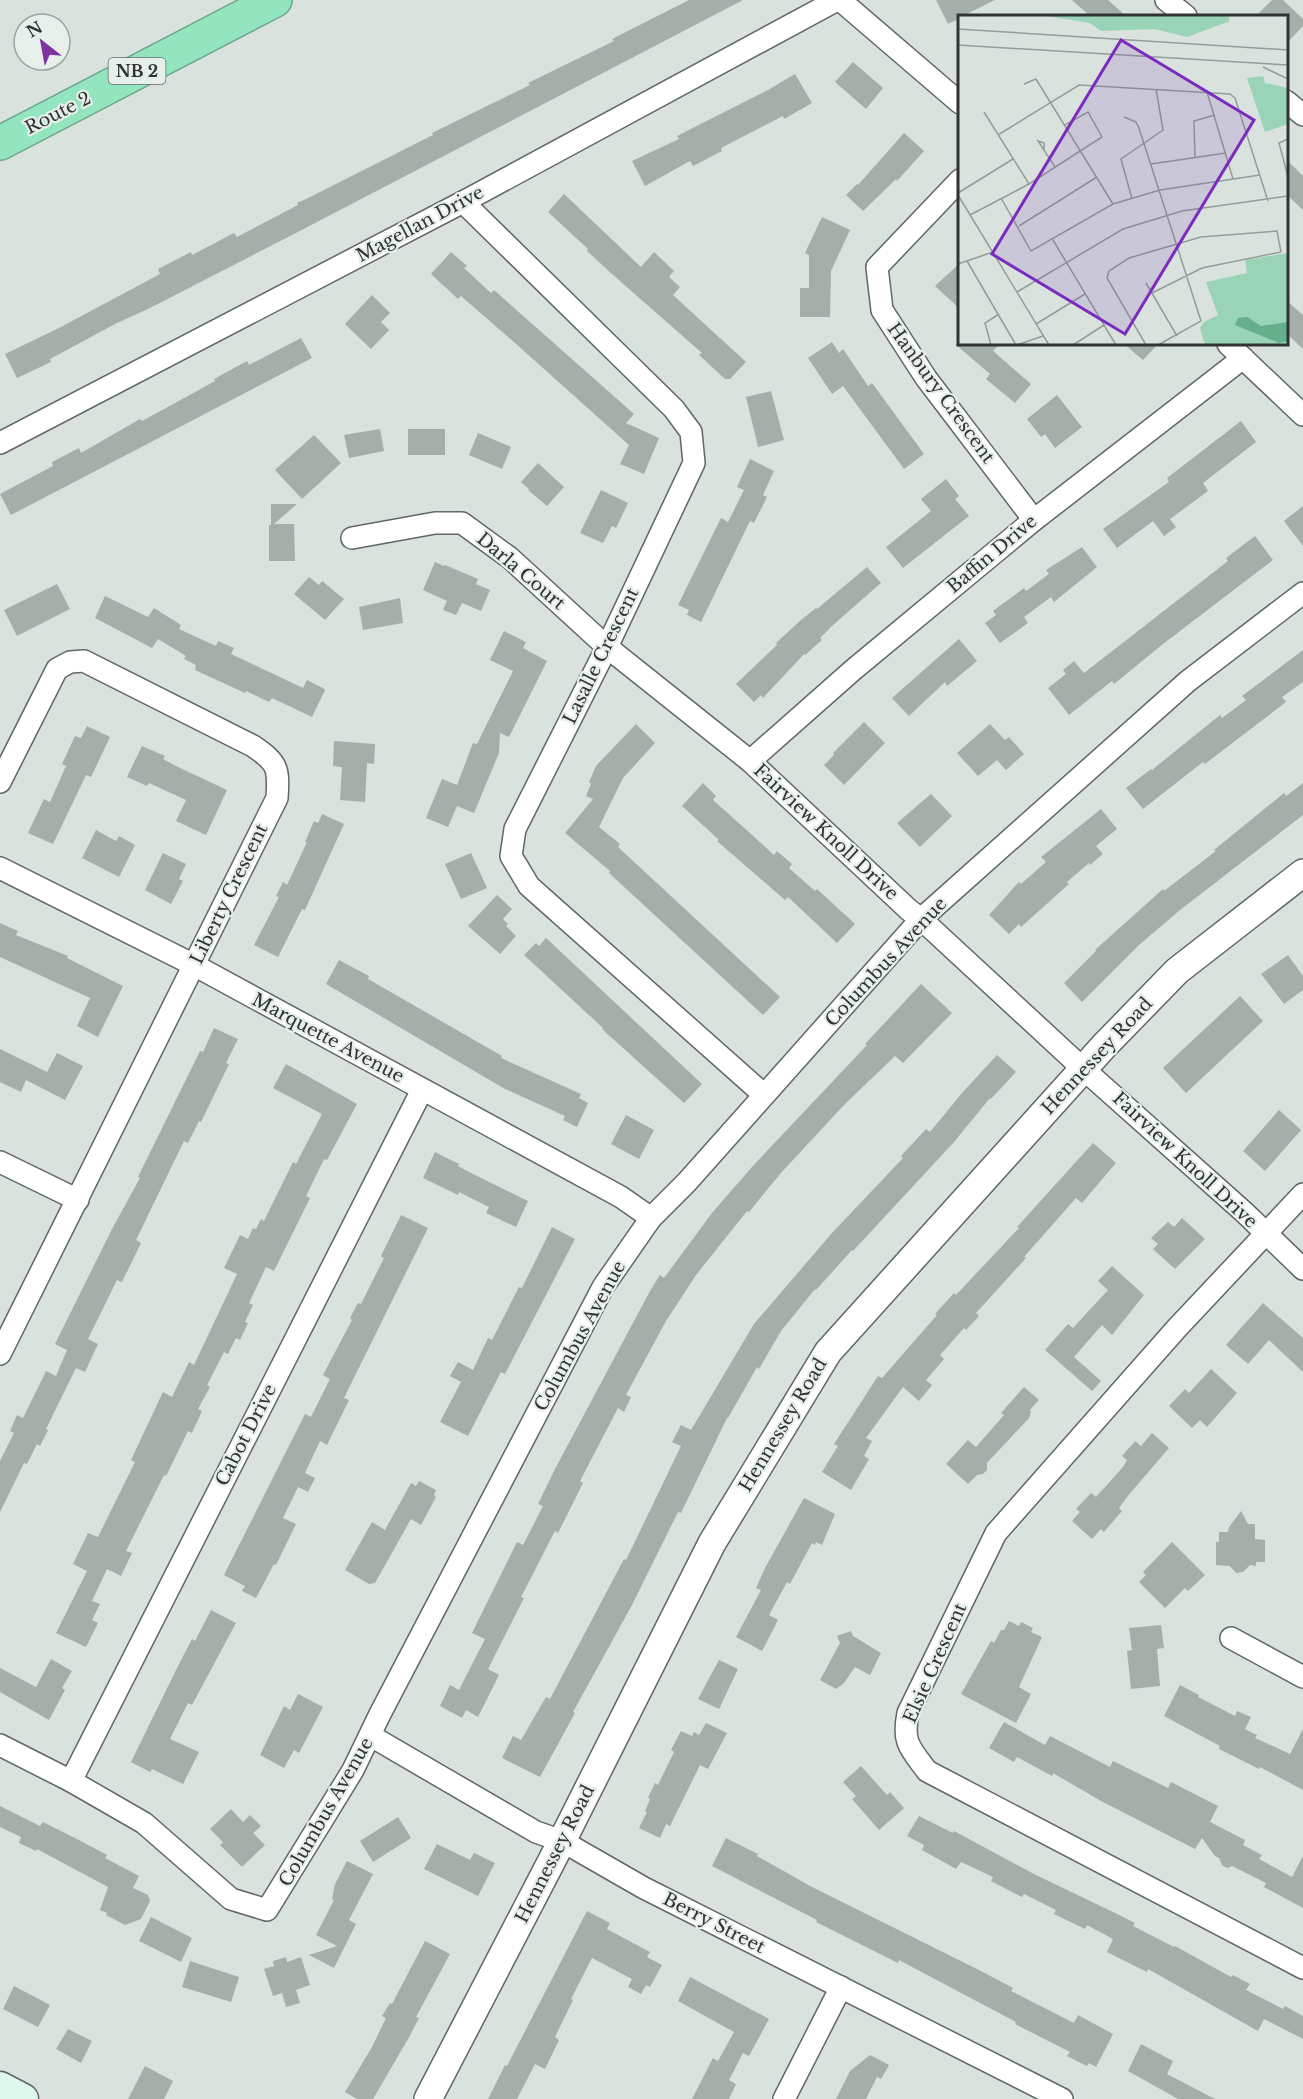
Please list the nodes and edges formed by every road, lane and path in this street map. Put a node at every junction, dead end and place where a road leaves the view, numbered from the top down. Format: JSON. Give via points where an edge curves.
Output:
{"nodes":[{"id":1,"x":275,"y":0,"type":"edge"},
{"id":2,"x":839,"y":0,"type":"edge"},
{"id":3,"x":1166,"y":0,"type":"edge"},
{"id":4,"x":1185,"y":15,"type":"edge"},
{"id":5,"x":958,"y":101,"type":"edge"},
{"id":6,"x":1288,"y":102,"type":"edge"},
{"id":7,"x":1303,"y":114,"type":"edge"},
{"id":8,"x":0,"y":143,"type":"edge"},
{"id":9,"x":958,"y":182,"type":"edge"},
{"id":10,"x":463,"y":202,"type":"junction"},
{"id":11,"x":1235,"y":351,"type":"edge"},
{"id":12,"x":1303,"y":415,"type":"edge"},
{"id":13,"x":0,"y":443,"type":"edge"},
{"id":14,"x":1034,"y":520,"type":"junction"},
{"id":15,"x":352,"y":538,"type":"dead end"},
{"id":16,"x":1303,"y":593,"type":"edge"},
{"id":17,"x":607,"y":647,"type":"junction"},
{"id":18,"x":750,"y":761,"type":"junction"},
{"id":19,"x":0,"y":782,"type":"edge"},
{"id":20,"x":0,"y":868,"type":"edge"},
{"id":21,"x":1303,"y":873,"type":"edge"},
{"id":22,"x":921,"y":919,"type":"junction"},
{"id":23,"x":194,"y":965,"type":"junction"},
{"id":24,"x":1085,"y":1068,"type":"junction"},
{"id":25,"x":422,"y":1090,"type":"junction"},
{"id":26,"x":763,"y":1094,"type":"junction"},
{"id":27,"x":0,"y":1162,"type":"edge"},
{"id":28,"x":1303,"y":1194,"type":"edge"},
{"id":29,"x":78,"y":1200,"type":"junction"},
{"id":30,"x":651,"y":1218,"type":"junction"},
{"id":31,"x":1264,"y":1234,"type":"junction"},
{"id":32,"x":1303,"y":1269,"type":"edge"},
{"id":33,"x":0,"y":1354,"type":"edge"},
{"id":34,"x":1231,"y":1638,"type":"dead end"},
{"id":35,"x":1303,"y":1677,"type":"edge"},
{"id":36,"x":371,"y":1736,"type":"junction"},
{"id":37,"x":0,"y":1745,"type":"edge"},
{"id":38,"x":71,"y":1781,"type":"junction"},
{"id":39,"x":562,"y":1841,"type":"junction"},
{"id":40,"x":1303,"y":1968,"type":"edge"},
{"id":41,"x":841,"y":1987,"type":"junction"},
{"id":42,"x":0,"y":2087,"type":"edge"},
{"id":43,"x":23,"y":2099,"type":"edge"},
{"id":44,"x":428,"y":2099,"type":"edge"},
{"id":45,"x":784,"y":2099,"type":"edge"},
{"id":46,"x":1062,"y":2099,"type":"edge"}],
"edges":[{"from":1,"to":8,"type":"highway","name":"Route 2","number":"NB 2"},
{"from":2,"to":5,"type":"street"},
{"from":2,"to":10,"type":"street","name":"Magellan Drive"},
{"from":3,"to":4,"type":"street"},
{"from":6,"to":7,"type":"street"},
{"from":9,"to":14,"type":"street","name":"Hanbury Crescent","via":[[877,267],[882,310],[926,378]]},
{"from":10,"to":13,"type":"street","name":"Magellan Drive"},
{"from":10,"to":17,"type":"street","name":"Lasalle Crescent","via":[[674,409],[691,432],[694,464]]},
{"from":11,"to":12,"type":"street"},
{"from":11,"to":14,"type":"street","name":"Baffin Drive"},
{"from":14,"to":18,"type":"street","name":"Baffin Drive"},
{"from":15,"to":17,"type":"street","name":"Darla Court","via":[[435,524],[462,524],[510,558]]},
{"from":16,"to":22,"type":"street","name":"Columbus Avenue","via":[[1188,681]]},
{"from":17,"to":18,"type":"street","name":"Fairview Knoll Drive"},
{"from":17,"to":26,"type":"street","name":"Lasalle Crescent","via":[[514,829],[511,856],[529,886]]},
{"from":18,"to":22,"type":"street","name":"Fairview Knoll Drive"},
{"from":19,"to":23,"type":"street","name":"Liberty Crescent","via":[[57,669],[70,662],[84,661],[272,759],[278,777],[277,798]]},
{"from":20,"to":23,"type":"street","name":"Marquette Avenue"},
{"from":21,"to":24,"type":"street","name":"Hennessey Road","via":[[1177,970]]},
{"from":22,"to":24,"type":"street","name":"Fairview Knoll Drive"},
{"from":22,"to":26,"type":"street","name":"Columbus Avenue"},
{"from":23,"to":25,"type":"street","name":"Marquette Avenue"},
{"from":23,"to":29,"type":"street","name":"Liberty Crescent"},
{"from":24,"to":31,"type":"street","name":"Fairview Knoll Drive"},
{"from":24,"to":39,"type":"street","name":"Hennessey Road","via":[[828,1352],[712,1543]]},
{"from":25,"to":30,"type":"street","name":"Marquette Avenue","via":[[621,1197]]},
{"from":25,"to":38,"type":"street","name":"Cabot Drive"},
{"from":26,"to":30,"type":"street","name":"Columbus Avenue"},
{"from":27,"to":29,"type":"street"},
{"from":28,"to":31,"type":"street","name":"Elsie Crescent"},
{"from":29,"to":33,"type":"street","name":"Liberty Crescent"},
{"from":30,"to":36,"type":"street","name":"Columbus Avenue","via":[[603,1287]]},
{"from":31,"to":32,"type":"street","name":"Fairview Knoll Drive"},
{"from":31,"to":40,"type":"street","name":"Elsie Crescent","via":[[996,1533],[908,1713],[905,1731],[910,1748],[927,1771]]},
{"from":34,"to":35,"type":"street"},
{"from":36,"to":38,"type":"street","name":"Columbus Avenue","via":[[267,1910],[231,1899],[144,1823]]},
{"from":36,"to":39,"type":"street","name":"Berry Street","via":[[536,1832]]},
{"from":37,"to":38,"type":"street","name":"Columbus Avenue"},
{"from":39,"to":41,"type":"street","name":"Berry Street","via":[[644,1888]]},
{"from":39,"to":44,"type":"street","name":"Hennessey Road"},
{"from":41,"to":45,"type":"street"},
{"from":41,"to":46,"type":"street","name":"Berry Street"},
{"from":42,"to":43,"type":"main road"}]}
